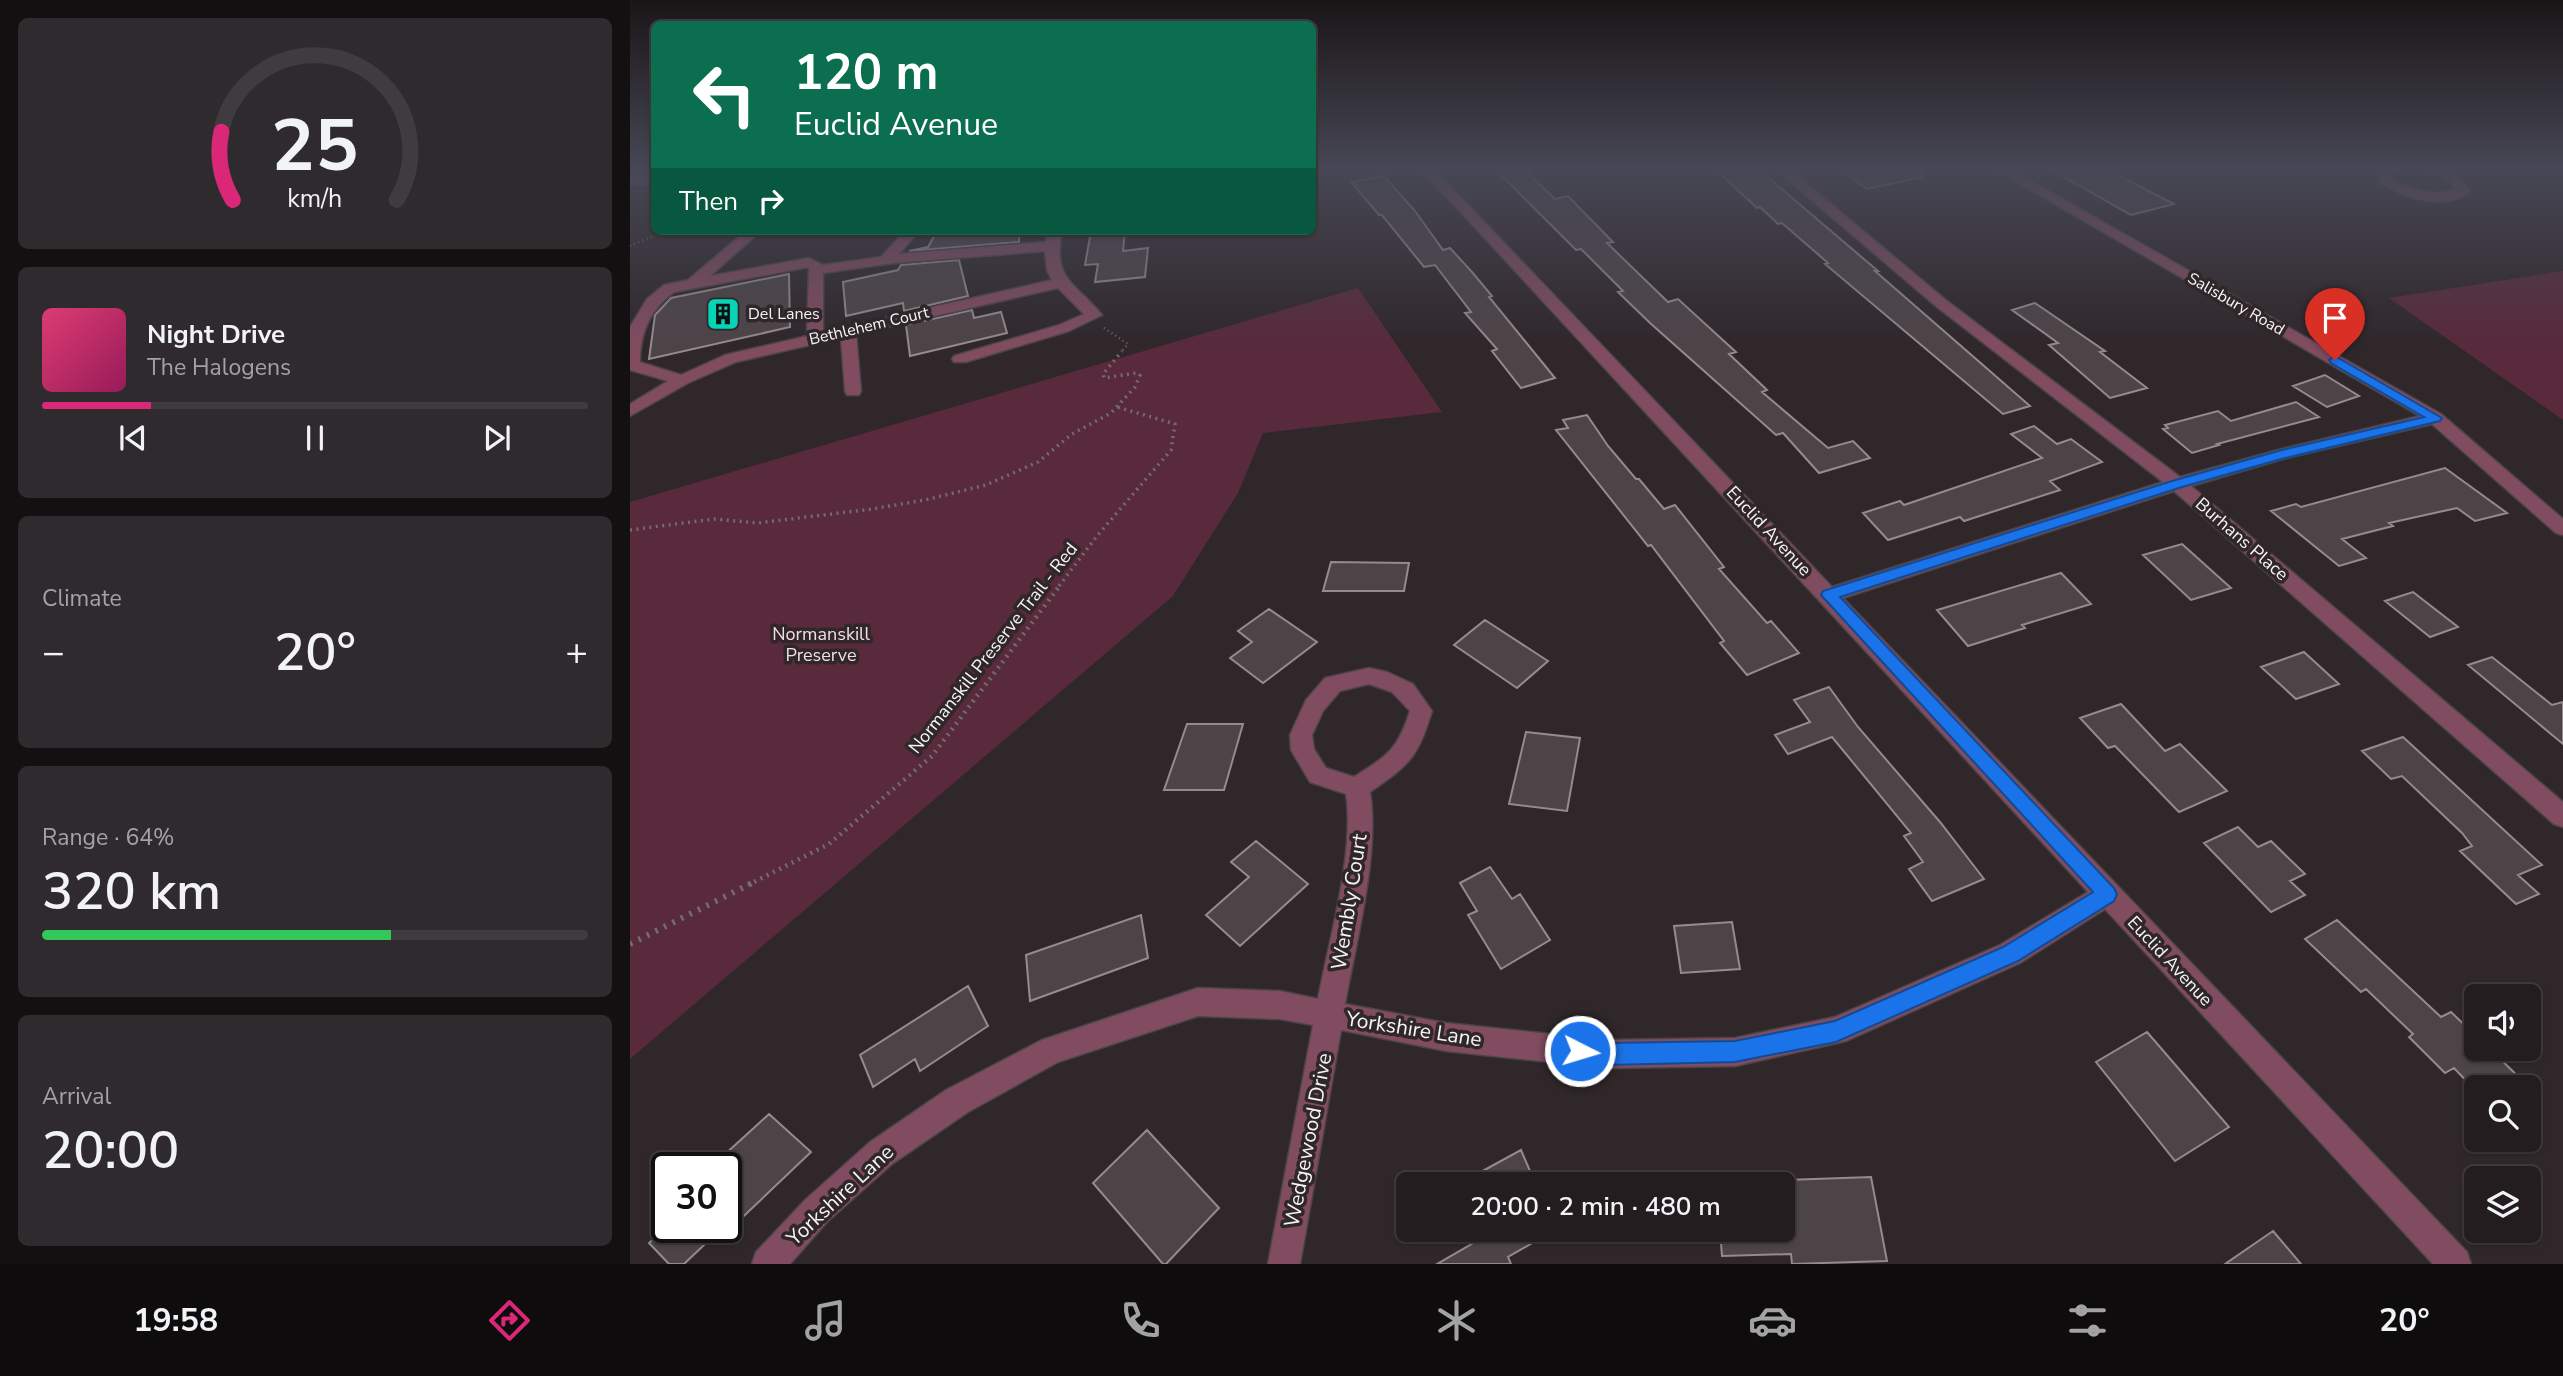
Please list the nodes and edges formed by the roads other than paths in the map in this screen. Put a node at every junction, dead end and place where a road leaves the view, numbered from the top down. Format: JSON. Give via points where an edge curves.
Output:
{"nodes":[{"id":1,"x":1482,"y":227,"type":"edge"},
{"id":2,"x":1850,"y":227,"type":"edge"},
{"id":3,"x":2102,"y":227,"type":"edge"},
{"id":4,"x":749,"y":235,"type":"edge"},
{"id":5,"x":909,"y":235,"type":"edge"},
{"id":6,"x":1054,"y":235,"type":"edge"},
{"id":7,"x":1050,"y":246,"type":"junction"},
{"id":8,"x":890,"y":259,"type":"junction"},
{"id":9,"x":817,"y":271,"type":"junction"},
{"id":10,"x":692,"y":283,"type":"junction"},
{"id":11,"x":1060,"y":283,"type":"junction"},
{"id":12,"x":848,"y":331,"type":"junction"},
{"id":13,"x":815,"y":337,"type":"junction"},
{"id":14,"x":960,"y":359,"type":"dead end"},
{"id":15,"x":682,"y":380,"type":"junction"},
{"id":16,"x":853,"y":391,"type":"dead end"},
{"id":17,"x":630,"y":411,"type":"edge"},
{"id":18,"x":2435,"y":418,"type":"junction"},
{"id":19,"x":2177,"y":484,"type":"junction"},
{"id":20,"x":2563,"y":529,"type":"edge"},
{"id":21,"x":1829,"y":595,"type":"junction"},
{"id":22,"x":1357,"y":788,"type":"junction"},
{"id":23,"x":2563,"y":817,"type":"edge"},
{"id":24,"x":2107,"y":894,"type":"junction"},
{"id":25,"x":1331,"y":1016,"type":"junction"},
{"id":26,"x":768,"y":1264,"type":"edge"},
{"id":27,"x":1284,"y":1264,"type":"edge"},
{"id":28,"x":2455,"y":1264,"type":"edge"}],
"edges":[{"from":1,"to":21,"type":"street","name":"Euclid Avenue"},
{"from":2,"to":19,"type":"street","name":"Burhans Place","via":[[1942,304]]},
{"from":3,"to":18,"type":"street","name":"Salisbury Road"},
{"from":4,"to":10,"type":"street"},
{"from":5,"to":8,"type":"street"},
{"from":6,"to":7,"type":"street"},
{"from":7,"to":8,"type":"street"},
{"from":7,"to":11,"type":"street","via":[[1053,272]]},
{"from":8,"to":9,"type":"street"},
{"from":9,"to":10,"type":"street","via":[[809,262],[797,263]]},
{"from":9,"to":13,"type":"street"},
{"from":10,"to":15,"type":"street","via":[[669,288],[653,298],[641,314],[631,354],[632,364],[638,368]]},
{"from":11,"to":12,"type":"street","name":"Bethlehem Court"},
{"from":11,"to":14,"type":"street","via":[[1094,315]]},
{"from":12,"to":13,"type":"street","name":"Bethlehem Court"},
{"from":12,"to":16,"type":"street"},
{"from":13,"to":15,"type":"street","name":"Bethlehem Court","via":[[731,358]]},
{"from":15,"to":17,"type":"street","name":"Bethlehem Court"},
{"from":18,"to":19,"type":"street"},
{"from":18,"to":20,"type":"street","name":"Salisbury Road"},
{"from":19,"to":21,"type":"street"},
{"from":19,"to":23,"type":"street","name":"Burhans Place"},
{"from":21,"to":24,"type":"street","name":"Euclid Avenue"},
{"from":22,"to":22,"type":"street","via":[[1410,745],[1421,711],[1398,682],[1369,677],[1333,684],[1314,705],[1301,735],[1303,750],[1318,775]]},
{"from":22,"to":25,"type":"street","name":"Wembly Court","via":[[1359,850]]},
{"from":24,"to":25,"type":"street","name":"Yorkshire Lane","via":[[2010,954],[1836,1031],[1735,1052],[1607,1054],[1446,1037]]},
{"from":24,"to":28,"type":"street","name":"Euclid Avenue"},
{"from":25,"to":26,"type":"street","name":"Yorkshire Lane","via":[[1280,1005],[1198,1002],[1052,1050],[957,1101],[881,1153],[816,1211]]},
{"from":25,"to":27,"type":"street","name":"Wedgewood Drive"}]}
